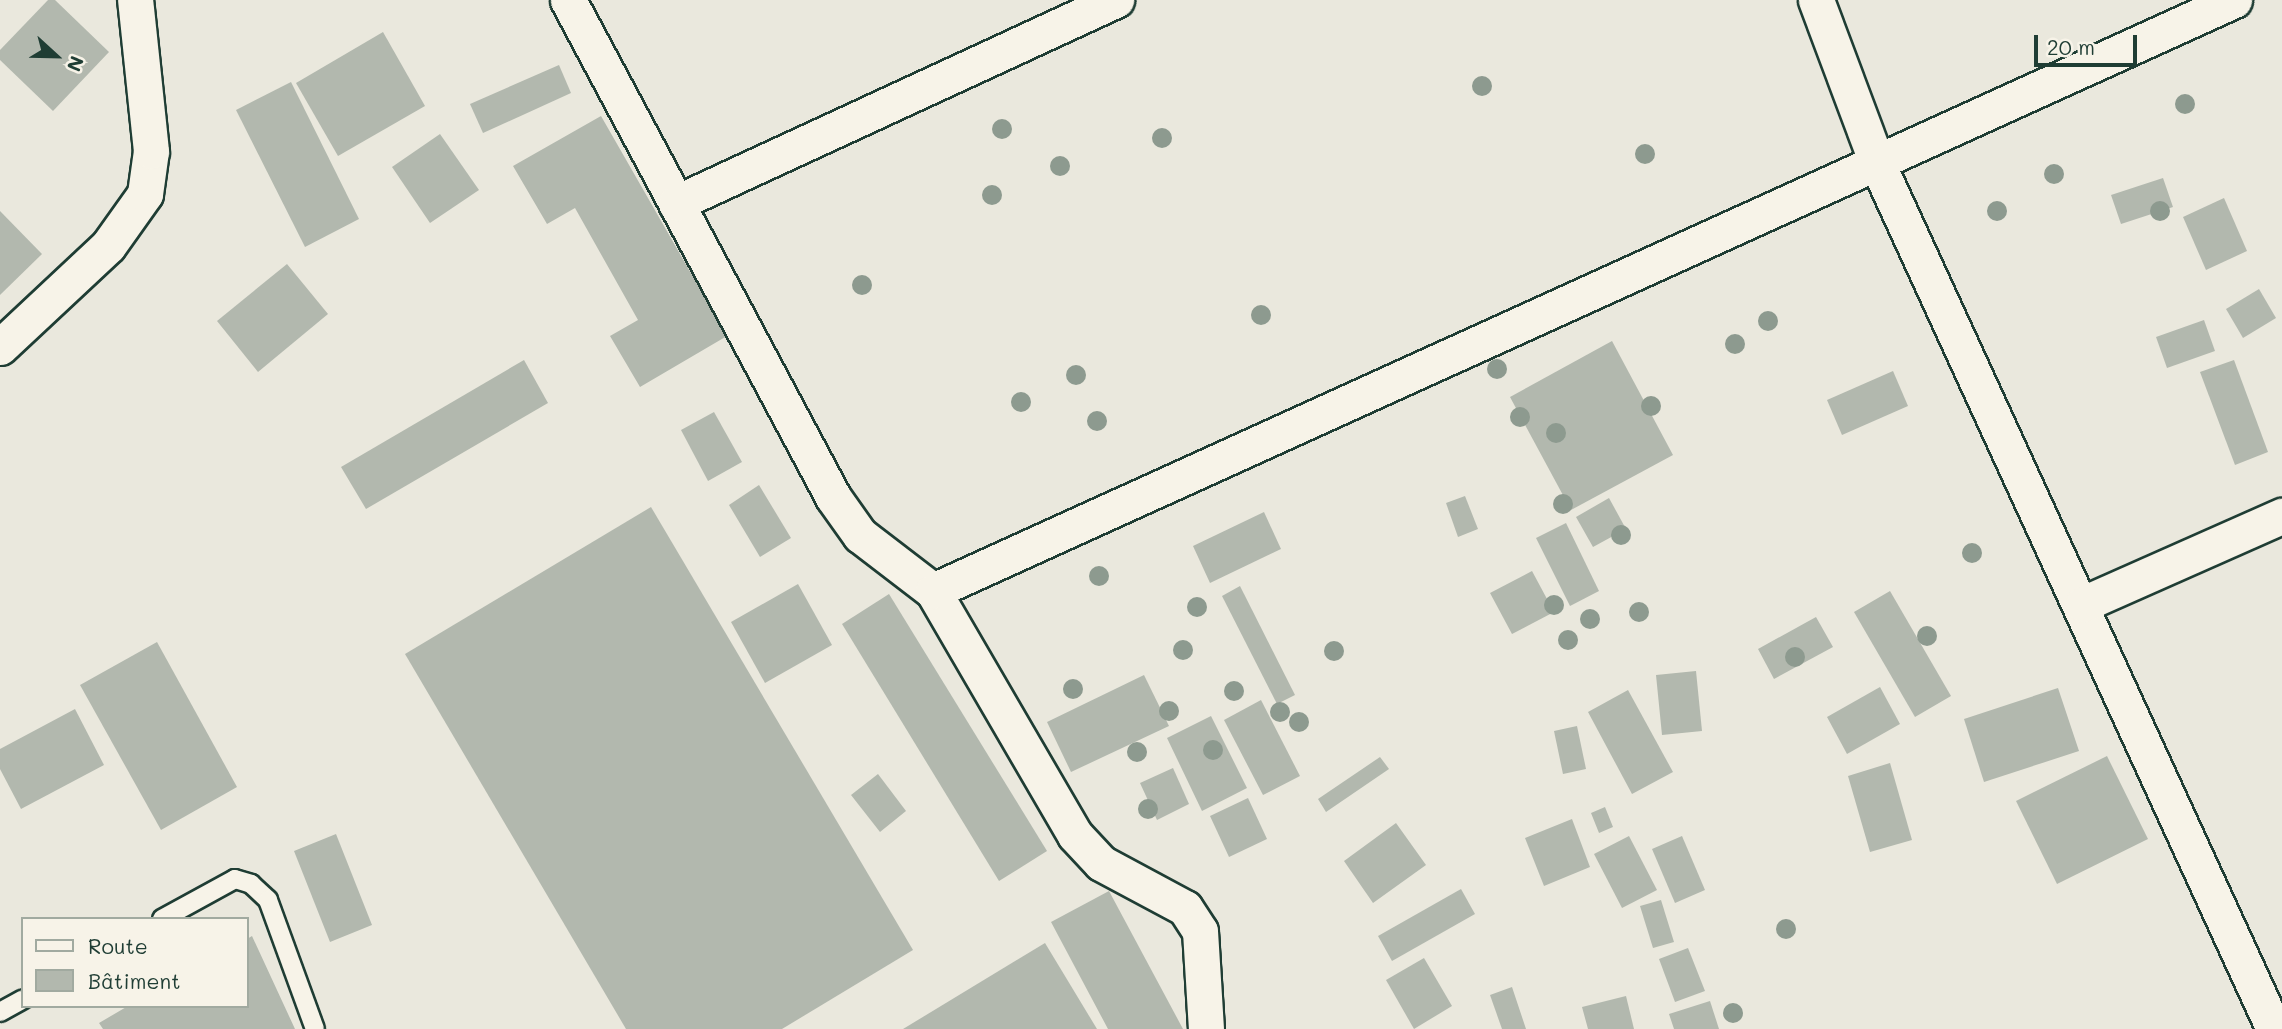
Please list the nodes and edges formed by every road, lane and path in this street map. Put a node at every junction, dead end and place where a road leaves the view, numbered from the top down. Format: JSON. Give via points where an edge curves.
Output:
{"nodes":[{"id":1,"x":135,"y":0,"type":"edge"},
{"id":2,"x":568,"y":0,"type":"edge"},
{"id":3,"x":1116,"y":0,"type":"edge"},
{"id":4,"x":1816,"y":0,"type":"edge"},
{"id":5,"x":2234,"y":0,"type":"edge"},
{"id":6,"x":1877,"y":163,"type":"junction"},
{"id":7,"x":676,"y":203,"type":"junction"},
{"id":8,"x":0,"y":347,"type":"edge"},
{"id":9,"x":2282,"y":516,"type":"edge"},
{"id":10,"x":933,"y":591,"type":"junction"},
{"id":11,"x":2083,"y":604,"type":"junction"},
{"id":12,"x":166,"y":917,"type":"edge"},
{"id":13,"x":21,"y":1000,"type":"edge"},
{"id":14,"x":0,"y":1012,"type":"edge"},
{"id":15,"x":314,"y":1029,"type":"edge"},
{"id":16,"x":1206,"y":1029,"type":"edge"},
{"id":17,"x":2274,"y":1029,"type":"edge"}],
"edges":[{"from":1,"to":8,"type":"street","via":[[151,151],[145,194],[108,246]]},
{"from":2,"to":7,"type":"street"},
{"from":3,"to":7,"type":"street"},
{"from":4,"to":6,"type":"street"},
{"from":5,"to":6,"type":"street"},
{"from":6,"to":10,"type":"street"},
{"from":6,"to":11,"type":"street"},
{"from":7,"to":10,"type":"street","via":[[833,497],[860,535]]},
{"from":9,"to":11,"type":"street"},
{"from":10,"to":16,"type":"street","via":[[1074,835],[1101,863],[1185,908],[1200,931]]},
{"from":11,"to":17,"type":"street"},
{"from":12,"to":15,"type":"lane","via":[[235,879],[251,884],[268,901]]},
{"from":13,"to":14,"type":"lane"}]}
